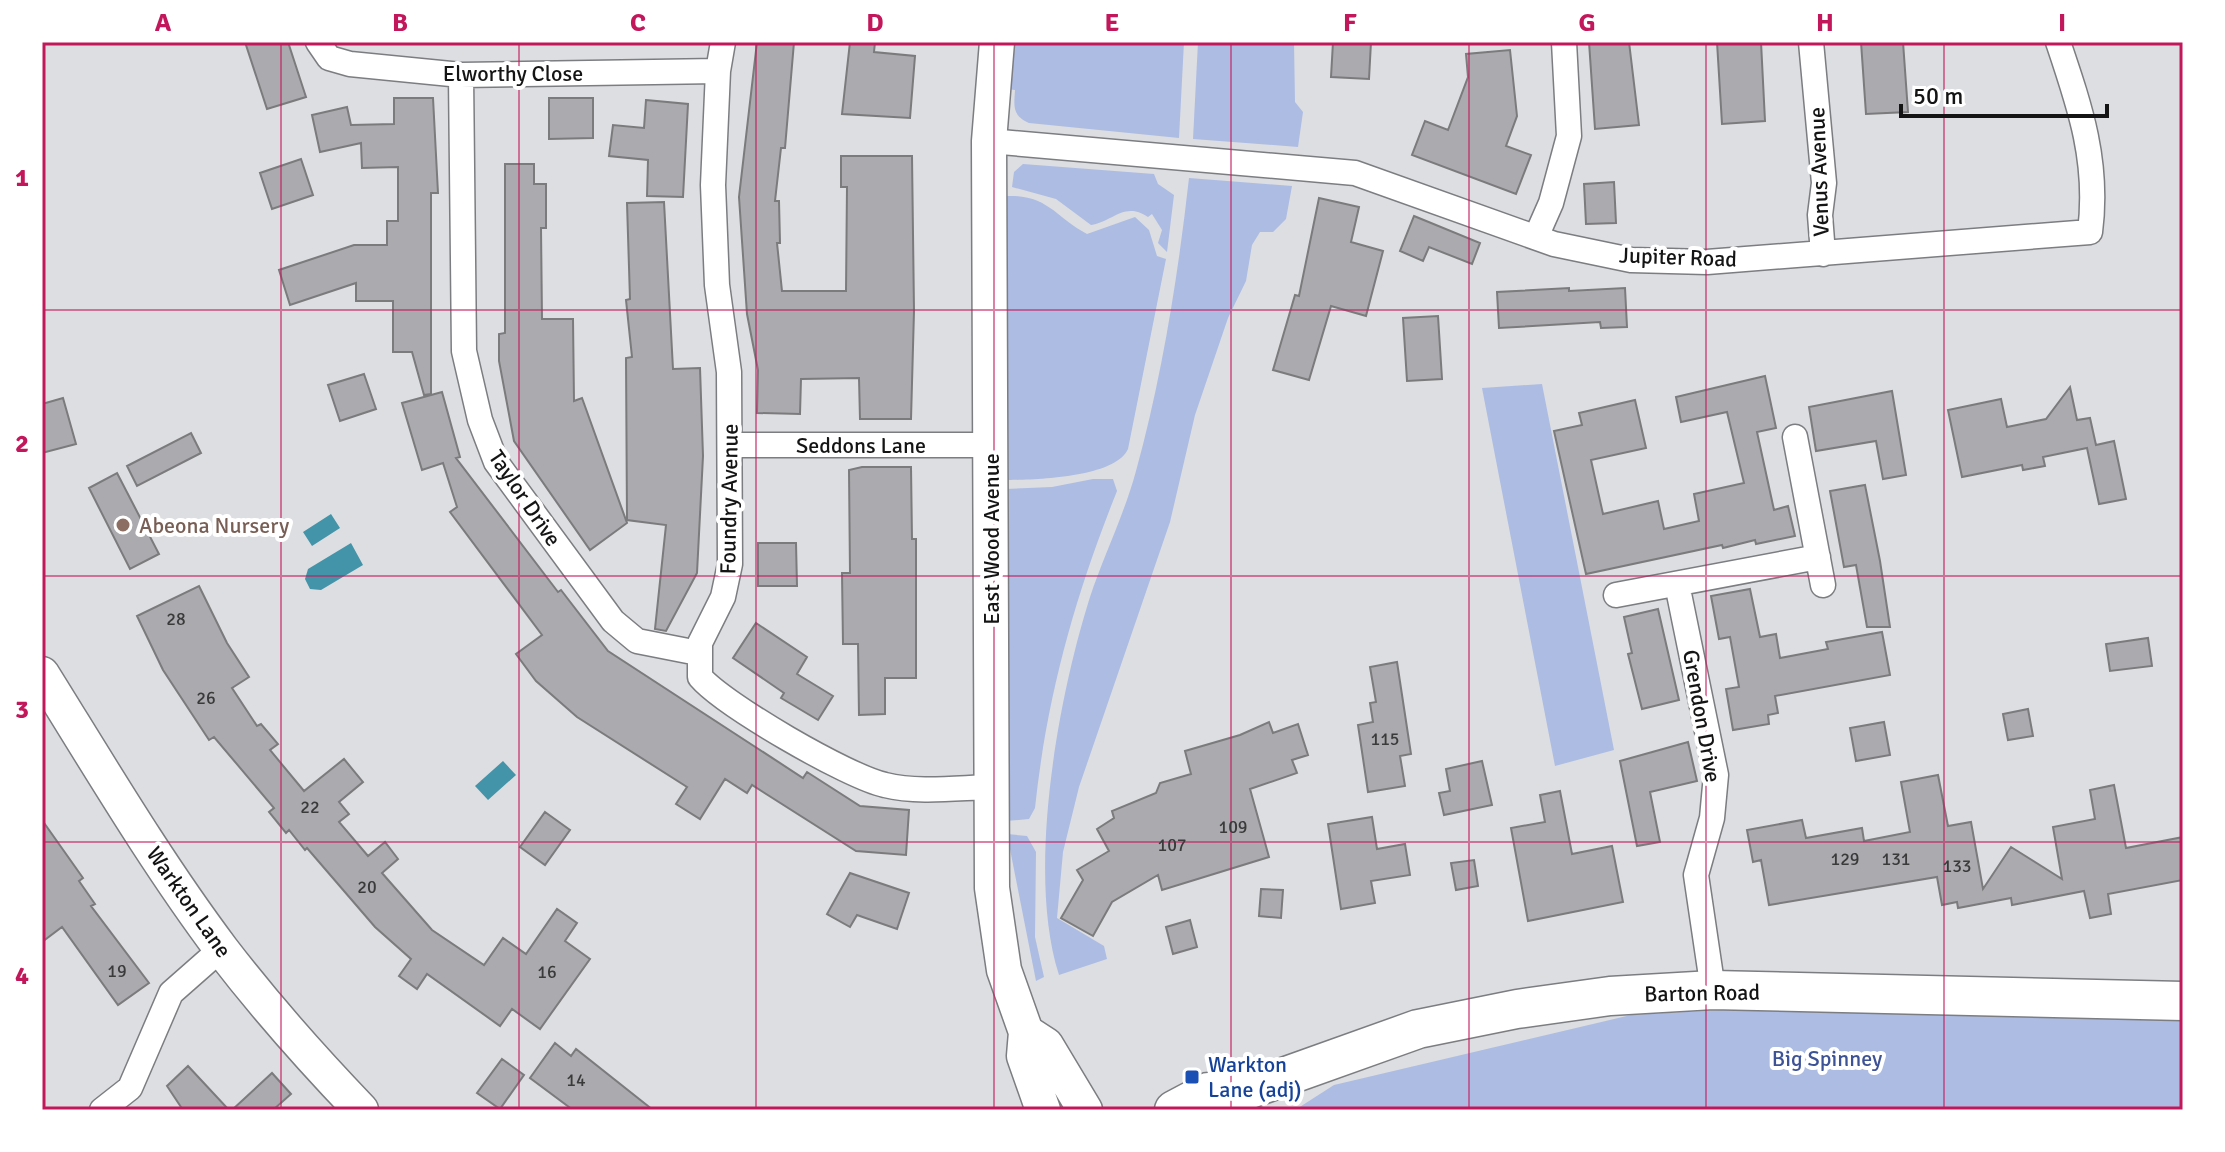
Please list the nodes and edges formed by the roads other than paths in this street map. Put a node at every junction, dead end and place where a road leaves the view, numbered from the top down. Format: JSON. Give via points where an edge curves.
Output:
{"nodes":[{"id":1,"x":318,"y":42,"type":"edge"},
{"id":2,"x":723,"y":42,"type":"edge"},
{"id":3,"x":997,"y":42,"type":"edge"},
{"id":4,"x":1564,"y":42,"type":"edge"},
{"id":5,"x":1811,"y":42,"type":"edge"},
{"id":6,"x":2058,"y":42,"type":"edge"},
{"id":7,"x":718,"y":71,"type":"junction"},
{"id":8,"x":461,"y":75,"type":"junction"},
{"id":9,"x":989,"y":141,"type":"junction"},
{"id":10,"x":1536,"y":237,"type":"junction"},
{"id":11,"x":1823,"y":254,"type":"junction"},
{"id":12,"x":1795,"y":437,"type":"dead end"},
{"id":13,"x":732,"y":445,"type":"junction"},
{"id":14,"x":991,"y":445,"type":"junction"},
{"id":15,"x":1818,"y":557,"type":"junction"},
{"id":16,"x":1677,"y":584,"type":"junction"},
{"id":17,"x":1823,"y":585,"type":"dead end"},
{"id":18,"x":1616,"y":595,"type":"dead end"},
{"id":19,"x":698,"y":653,"type":"junction"},
{"id":20,"x":42,"y":674,"type":"edge"},
{"id":21,"x":990,"y":787,"type":"junction"},
{"id":22,"x":221,"y":949,"type":"junction"},
{"id":23,"x":1713,"y":990,"type":"junction"},
{"id":24,"x":2183,"y":1001,"type":"edge"},
{"id":25,"x":1026,"y":1032,"type":"junction"},
{"id":26,"x":1232,"y":1102,"type":"edge"},
{"id":27,"x":102,"y":1110,"type":"edge"},
{"id":28,"x":361,"y":1110,"type":"edge"},
{"id":29,"x":1043,"y":1110,"type":"edge"},
{"id":30,"x":1085,"y":1110,"type":"edge"},
{"id":31,"x":1174,"y":1110,"type":"edge"}],
"edges":[{"from":1,"to":8,"type":"street","name":"Elworthy Close","via":[[329,58],[350,64]]},
{"from":2,"to":7,"type":"street","name":"Foundry Avenue"},
{"from":3,"to":9,"type":"street","name":"East Wood Avenue"},
{"from":4,"to":10,"type":"street","via":[[1569,136]]},
{"from":5,"to":11,"type":"street","name":"Venus Avenue","via":[[1824,183]]},
{"from":6,"to":11,"type":"street","name":"Jupiter Road","via":[[2087,131],[2095,194],[2090,232]]},
{"from":7,"to":8,"type":"street","name":"Elworthy Close"},
{"from":7,"to":13,"type":"street","name":"Foundry Avenue","via":[[713,185]]},
{"from":8,"to":19,"type":"street","name":"Taylor Drive","via":[[462,327],[485,438],[510,482],[628,637],[649,646]]},
{"from":9,"to":10,"type":"street","name":"Jupiter Road","via":[[1355,173]]},
{"from":9,"to":14,"type":"street","name":"East Wood Avenue"},
{"from":10,"to":11,"type":"street","name":"Jupiter Road","via":[[1631,260],[1707,262]]},
{"from":12,"to":15,"type":"street"},
{"from":13,"to":14,"type":"street","name":"Seddons Lane"},
{"from":13,"to":19,"type":"street","name":"Foundry Avenue","via":[[728,580]]},
{"from":14,"to":21,"type":"street","name":"East Wood Avenue"},
{"from":15,"to":16,"type":"street"},
{"from":15,"to":17,"type":"street"},
{"from":16,"to":18,"type":"street"},
{"from":16,"to":23,"type":"street","name":"Grendon Drive","via":[[1716,775],[1712,818],[1696,875]]},
{"from":19,"to":21,"type":"street","via":[[700,677],[707,685],[854,776],[887,786]]},
{"from":20,"to":22,"type":"street","name":"Warkton Lane"},
{"from":21,"to":25,"type":"street","name":"East Wood Avenue","via":[[996,928]]},
{"from":22,"to":27,"type":"street","via":[[171,993],[130,1088]]},
{"from":22,"to":28,"type":"street","name":"Warkton Lane","via":[[293,1039]]},
{"from":23,"to":24,"type":"main road","name":"Barton Road"},
{"from":23,"to":26,"type":"main road","name":"Barton Road","via":[[1610,996],[1418,1029]]},
{"from":25,"to":29,"type":"street","name":"East Wood Avenue","via":[[1024,1056]]},
{"from":25,"to":30,"type":"street","name":"East Wood Avenue","via":[[1046,1045]]},
{"from":26,"to":31,"type":"main road","name":"Barton Road","via":[[1208,1092]]}]}
